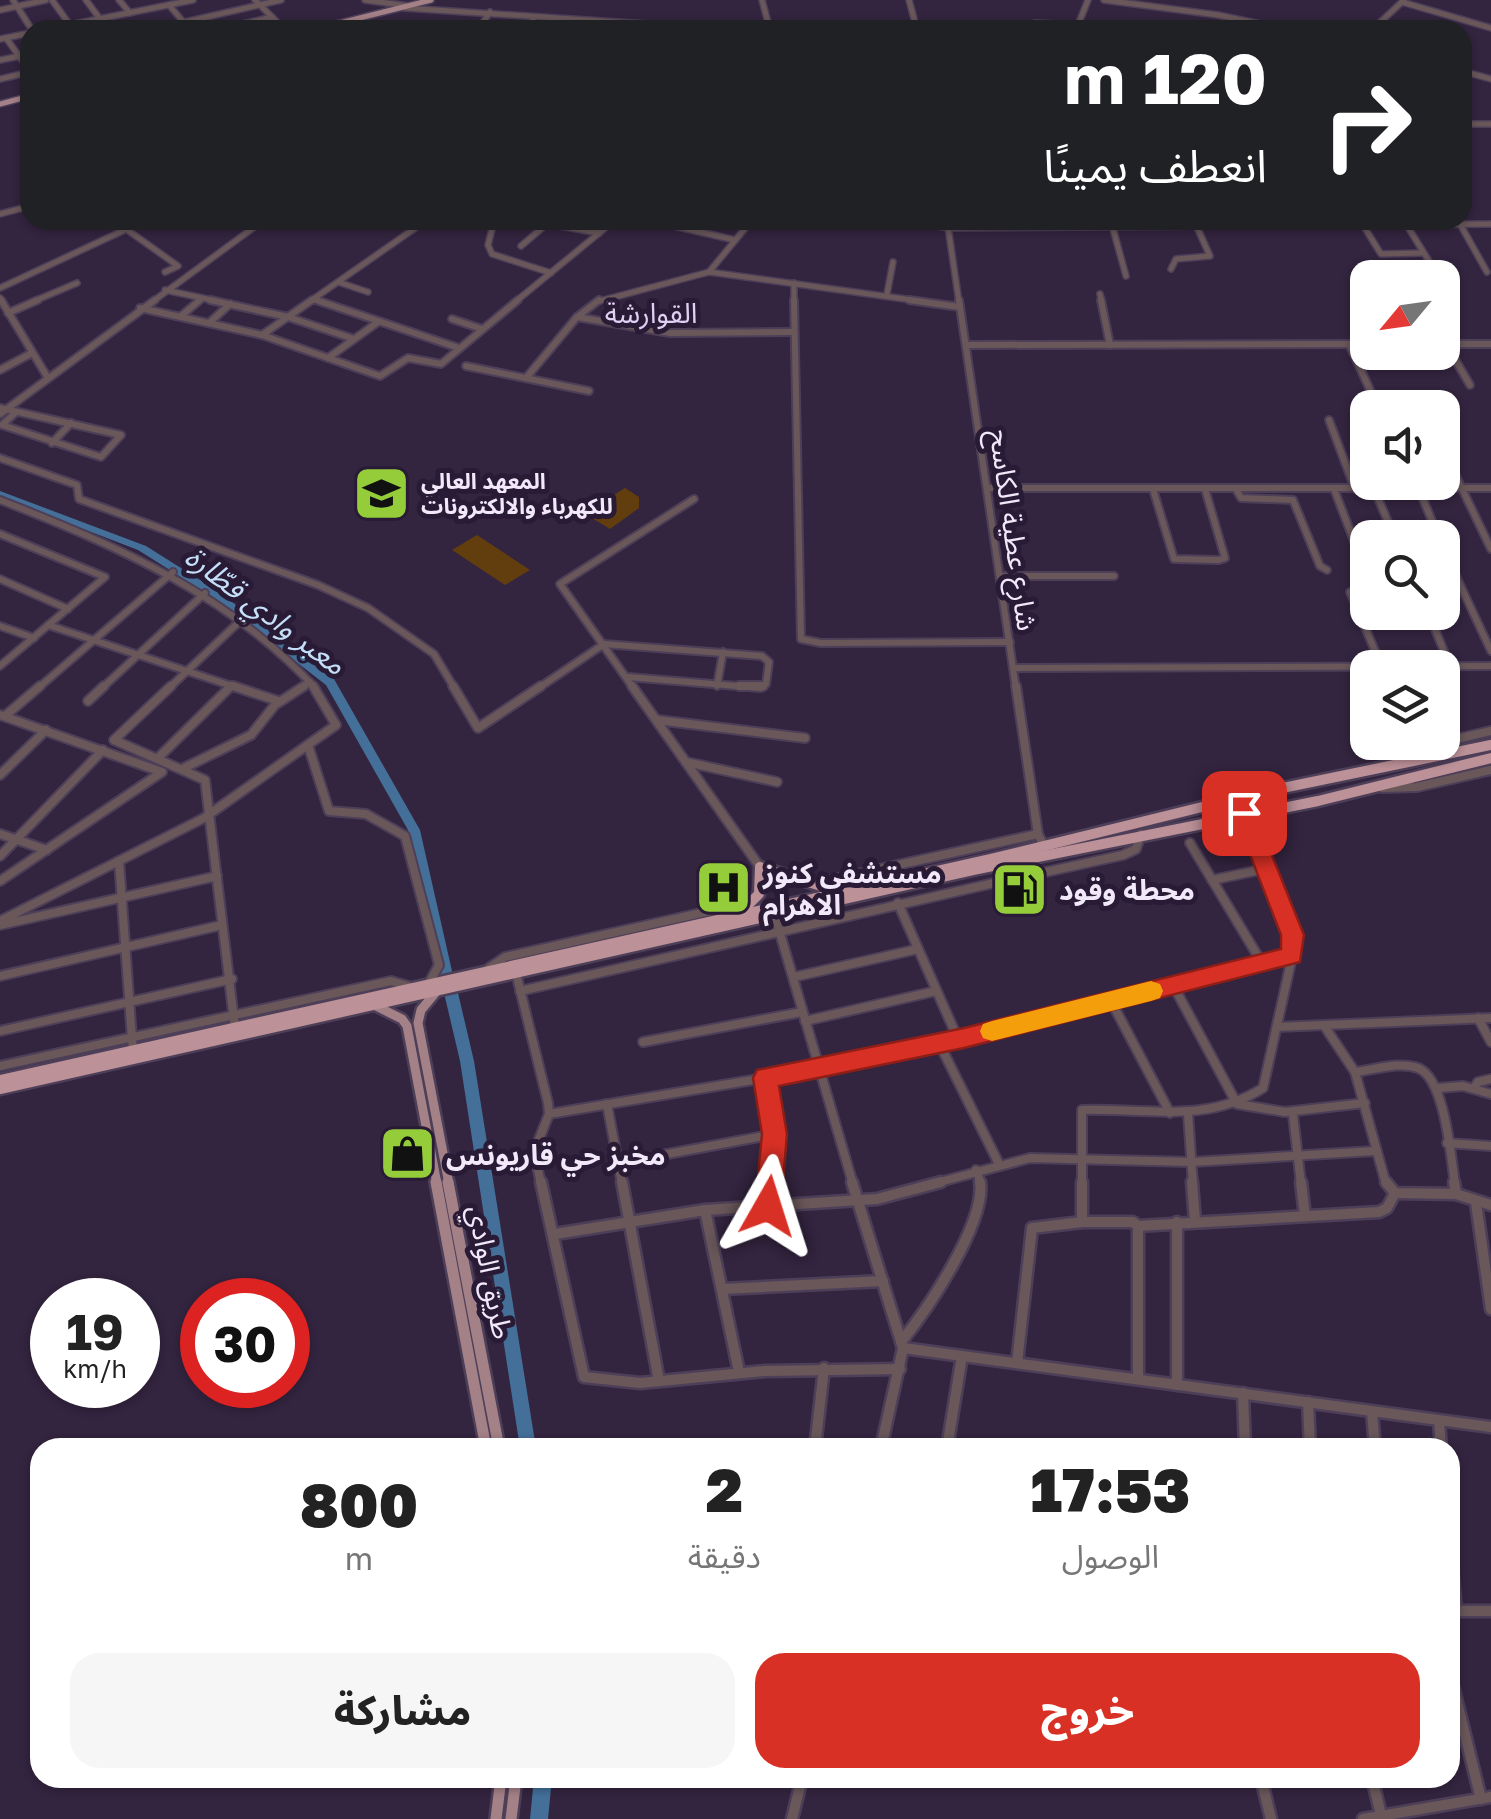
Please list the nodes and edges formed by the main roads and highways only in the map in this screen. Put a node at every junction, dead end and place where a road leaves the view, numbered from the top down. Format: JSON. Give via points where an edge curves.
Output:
{"nodes":[{"id":1,"x":432,"y":0,"type":"edge"},
{"id":2,"x":353,"y":20,"type":"edge"},
{"id":3,"x":1491,"y":745,"type":"edge"},
{"id":4,"x":1491,"y":758,"type":"edge"},
{"id":5,"x":1307,"y":783,"type":"junction"},
{"id":6,"x":1262,"y":792,"type":"junction"},
{"id":7,"x":1318,"y":800,"type":"junction"},
{"id":8,"x":1276,"y":808,"type":"junction"},
{"id":9,"x":839,"y":892,"type":"junction"},
{"id":10,"x":738,"y":916,"type":"junction"},
{"id":11,"x":432,"y":988,"type":"junction"},
{"id":12,"x":371,"y":997,"type":"junction"},
{"id":13,"x":412,"y":1025,"type":"junction"},
{"id":14,"x":0,"y":1080,"type":"edge"},
{"id":15,"x":0,"y":1089,"type":"edge"},
{"id":16,"x":489,"y":1424,"type":"junction"},
{"id":17,"x":487,"y":1438,"type":"edge"},
{"id":18,"x":495,"y":1438,"type":"edge"},
{"id":19,"x":500,"y":1788,"type":"edge"},
{"id":20,"x":515,"y":1788,"type":"edge"},
{"id":21,"x":496,"y":1816,"type":"edge"},
{"id":22,"x":511,"y":1819,"type":"edge"}],
"edges":[{"from":1,"to":2,"type":"main road"},
{"from":3,"to":5,"type":"highway"},
{"from":4,"to":7,"type":"highway"},
{"from":5,"to":6,"type":"highway"},
{"from":5,"to":7,"type":"highway","via":[[1300,794]]},
{"from":6,"to":8,"type":"highway","via":[[1281,798]]},
{"from":6,"to":9,"type":"highway","via":[[1044,846],[935,864]]},
{"from":7,"to":8,"type":"highway"},
{"from":8,"to":11,"type":"highway"},
{"from":9,"to":10,"type":"highway"},
{"from":9,"to":10,"type":"highway","via":[[760,867],[759,894]]},
{"from":10,"to":11,"type":"highway"},
{"from":11,"to":12,"type":"highway"},
{"from":11,"to":12,"type":"highway"},
{"from":11,"to":13,"type":"main road"},
{"from":12,"to":13,"type":"main road"},
{"from":12,"to":14,"type":"highway"},
{"from":12,"to":15,"type":"highway"},
{"from":13,"to":16,"type":"main road","name":"طريق الوادي"},
{"from":16,"to":17,"type":"main road","name":"طريق الوادي"},
{"from":16,"to":18,"type":"main road","name":"طريق الوادي"},
{"from":19,"to":21,"type":"main road"},
{"from":20,"to":22,"type":"main road"}]}
